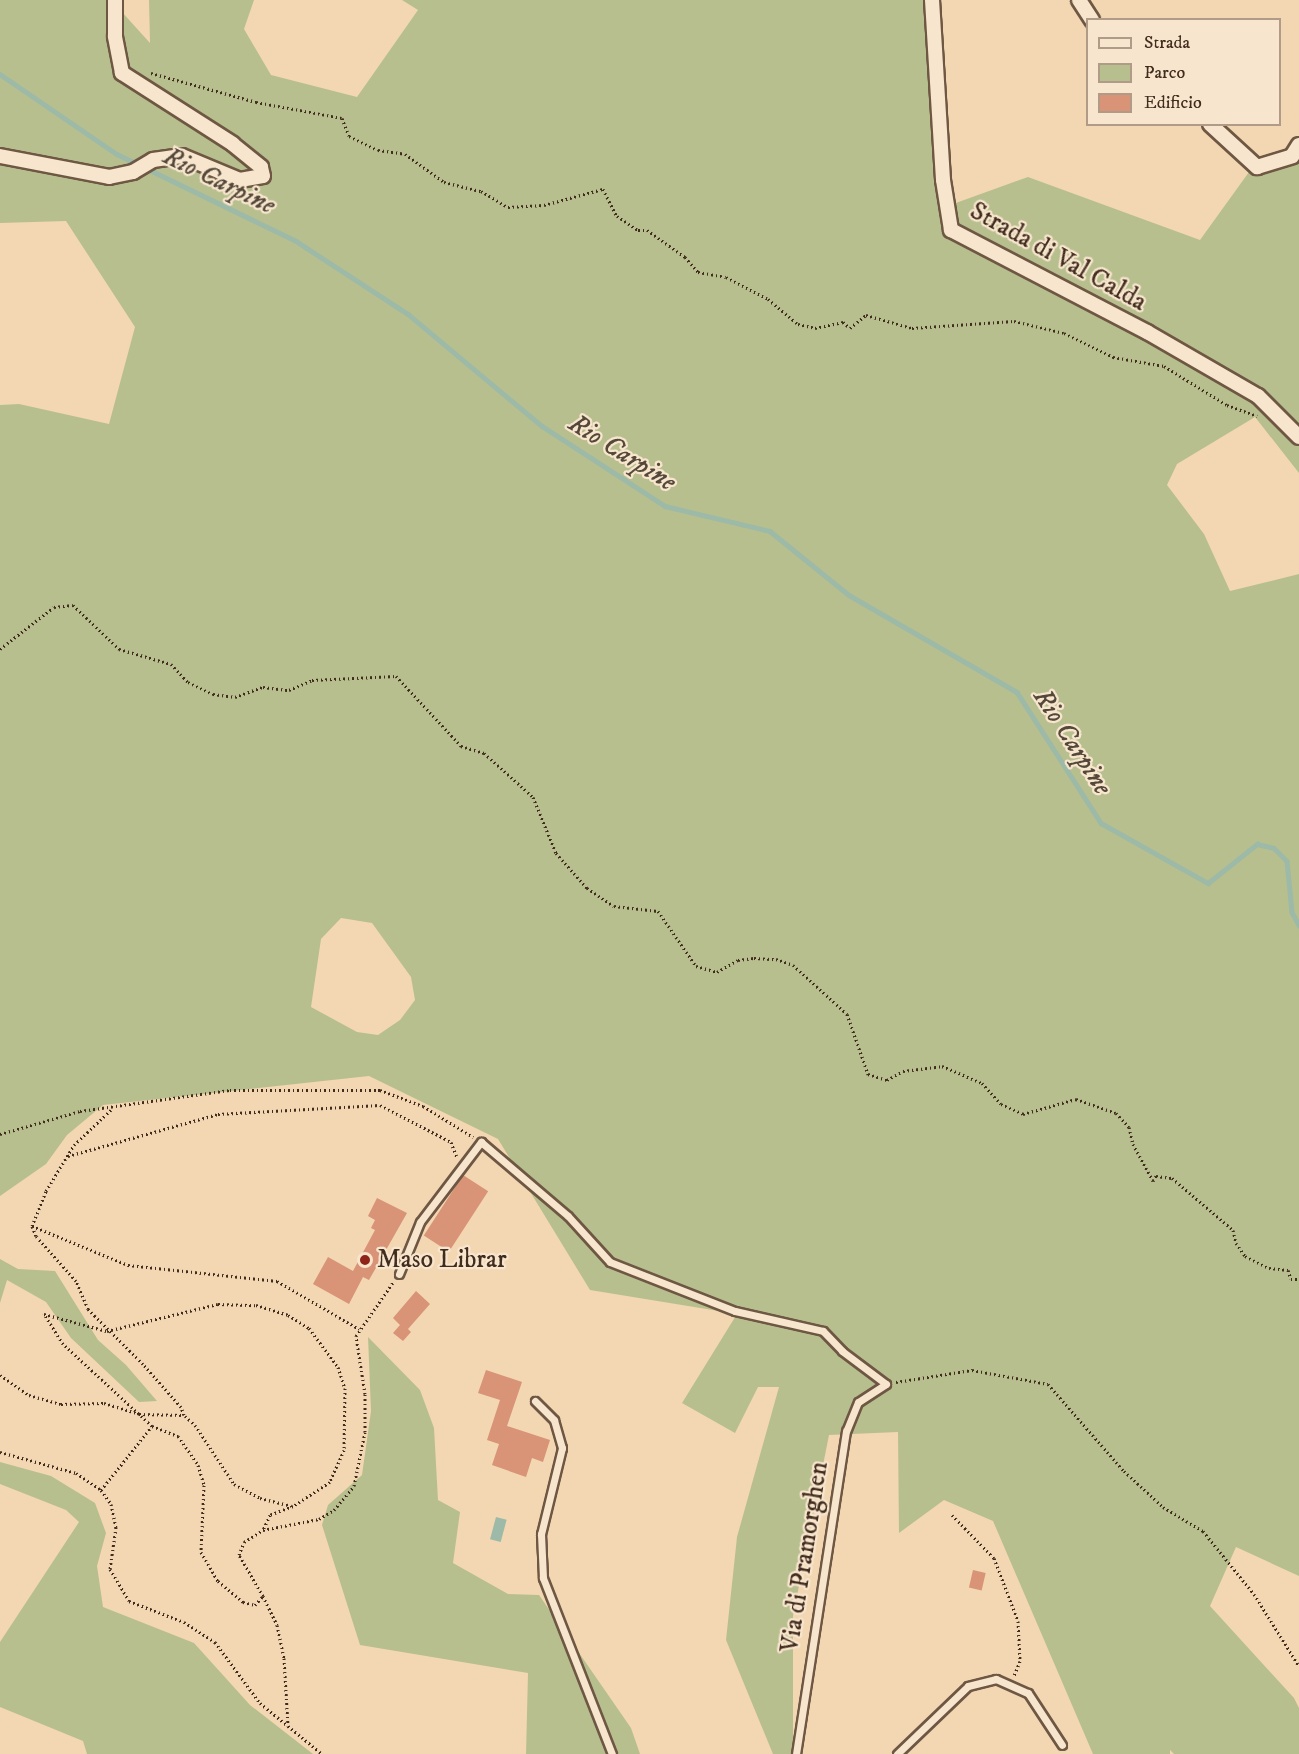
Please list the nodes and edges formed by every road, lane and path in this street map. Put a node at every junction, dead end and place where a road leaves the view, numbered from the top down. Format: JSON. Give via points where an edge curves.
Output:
{"nodes":[{"id":1,"x":115,"y":0,"type":"edge"},
{"id":2,"x":932,"y":0,"type":"edge"},
{"id":3,"x":1079,"y":0,"type":"edge"},
{"id":4,"x":1091,"y":18,"type":"edge"},
{"id":5,"x":120,"y":63,"type":"junction"},
{"id":6,"x":1212,"y":126,"type":"edge"},
{"id":7,"x":1299,"y":145,"type":"edge"},
{"id":8,"x":0,"y":156,"type":"edge"},
{"id":9,"x":1262,"y":418,"type":"dead end"},
{"id":10,"x":1299,"y":437,"type":"edge"},
{"id":11,"x":0,"y":649,"type":"edge"},
{"id":12,"x":112,"y":1108,"type":"junction"},
{"id":13,"x":0,"y":1134,"type":"edge"},
{"id":14,"x":481,"y":1142,"type":"junction"},
{"id":15,"x":68,"y":1156,"type":"junction"},
{"id":16,"x":460,"y":1165,"type":"junction"},
{"id":17,"x":32,"y":1226,"type":"junction"},
{"id":18,"x":399,"y":1274,"type":"joint"},
{"id":19,"x":1299,"y":1279,"type":"edge"},
{"id":20,"x":359,"y":1329,"type":"junction"},
{"id":21,"x":107,"y":1331,"type":"junction"},
{"id":22,"x":0,"y":1375,"type":"edge"},
{"id":23,"x":886,"y":1384,"type":"junction"},
{"id":24,"x":535,"y":1401,"type":"dead end"},
{"id":25,"x":139,"y":1414,"type":"junction"},
{"id":26,"x":184,"y":1415,"type":"junction"},
{"id":27,"x":152,"y":1426,"type":"junction"},
{"id":28,"x":0,"y":1452,"type":"edge"},
{"id":29,"x":101,"y":1490,"type":"junction"},
{"id":30,"x":293,"y":1506,"type":"junction"},
{"id":31,"x":952,"y":1515,"type":"dead end"},
{"id":32,"x":263,"y":1530,"type":"junction"},
{"id":33,"x":263,"y":1596,"type":"junction"},
{"id":34,"x":1299,"y":1666,"type":"edge"},
{"id":35,"x":1011,"y":1683,"type":"junction"},
{"id":36,"x":288,"y":1728,"type":"junction"},
{"id":37,"x":1062,"y":1745,"type":"dead end"},
{"id":38,"x":322,"y":1754,"type":"edge"},
{"id":39,"x":612,"y":1754,"type":"edge"},
{"id":40,"x":796,"y":1754,"type":"edge"},
{"id":41,"x":897,"y":1754,"type":"edge"}],
"edges":[{"from":1,"to":5,"type":"street"},
{"from":2,"to":10,"type":"street","name":"Strada di Val Calda","via":[[943,180],[951,231],[1147,332],[1258,396]]},
{"from":3,"to":4,"type":"street"},
{"from":5,"to":8,"type":"street","via":[[123,73],[232,144],[261,167],[263,176],[240,180],[182,156],[153,160],[134,172],[109,177]]},
{"from":5,"to":9,"type":"path","via":[[256,102],[342,118],[349,136],[378,150],[405,154],[444,182],[481,191],[508,207],[544,205],[603,189],[617,216],[638,230],[647,230],[685,256],[698,272],[726,277],[768,299],[798,324],[815,328],[843,322],[850,328],[866,315],[912,328],[1014,321],[1064,333],[1113,357],[1164,366],[1227,405]]},
{"from":6,"to":7,"type":"street","via":[[1257,167],[1292,156]]},
{"from":11,"to":19,"type":"path","via":[[54,607],[73,606],[119,649],[171,664],[188,682],[213,694],[235,697],[263,687],[289,690],[312,680],[396,676],[461,746],[484,753],[533,797],[556,853],[587,888],[614,906],[658,911],[696,966],[717,972],[738,960],[754,958],[793,965],[847,1014],[868,1074],[887,1080],[903,1071],[942,1066],[982,1083],[1001,1104],[1023,1114],[1076,1099],[1116,1113],[1129,1127],[1133,1144],[1153,1181],[1156,1176],[1172,1178],[1233,1230],[1245,1256],[1269,1268],[1288,1270],[1291,1279]]},
{"from":12,"to":13,"type":"path","via":[[80,1111]]},
{"from":12,"to":14,"type":"path","via":[[230,1090],[380,1090],[423,1106]]},
{"from":12,"to":15,"type":"path"},
{"from":14,"to":16,"type":"lane"},
{"from":14,"to":23,"type":"lane","via":[[568,1216],[610,1262],[735,1311],[823,1331],[842,1352]]},
{"from":15,"to":16,"type":"path","via":[[219,1114],[380,1105],[451,1142]]},
{"from":15,"to":17,"type":"path","via":[[46,1191]]},
{"from":16,"to":18,"type":"lane","via":[[420,1222]]},
{"from":17,"to":20,"type":"path","via":[[128,1265],[277,1281]]},
{"from":17,"to":21,"type":"path","via":[[36,1236],[76,1281],[88,1309]]},
{"from":18,"to":20,"type":"path"},
{"from":20,"to":32,"type":"path","via":[[356,1336],[365,1394],[365,1432],[354,1486],[334,1510],[319,1519]]},
{"from":21,"to":25,"type":"path","via":[[44,1314],[63,1344]]},
{"from":21,"to":26,"type":"path","via":[[143,1364]]},
{"from":21,"to":30,"type":"path","via":[[218,1304],[256,1305],[288,1315],[309,1328],[338,1367],[345,1388],[344,1450],[330,1482]]},
{"from":22,"to":25,"type":"path","via":[[29,1395],[61,1404],[104,1403]]},
{"from":23,"to":34,"type":"path","via":[[972,1370],[1048,1384],[1124,1471],[1163,1507],[1203,1531],[1254,1594]]},
{"from":23,"to":40,"type":"lane","name":"Via di Pramorghen","via":[[858,1402],[846,1431]]},
{"from":24,"to":39,"type":"lane","via":[[554,1420],[562,1448],[541,1534],[543,1578]]},
{"from":25,"to":26,"type":"path"},
{"from":25,"to":27,"type":"path"},
{"from":26,"to":30,"type":"path","via":[[195,1425],[234,1484],[260,1498]]},
{"from":27,"to":29,"type":"path"},
{"from":27,"to":33,"type":"path","via":[[178,1436],[198,1465],[204,1485],[201,1552],[218,1581],[243,1602],[255,1605]]},
{"from":28,"to":29,"type":"path","via":[[76,1473]]},
{"from":29,"to":36,"type":"path","via":[[111,1504],[116,1527],[110,1569],[129,1601],[184,1622],[215,1642],[260,1703]]},
{"from":30,"to":32,"type":"path","via":[[270,1515]]},
{"from":31,"to":35,"type":"path","via":[[994,1558],[1018,1621],[1020,1661]]},
{"from":32,"to":33,"type":"path","via":[[243,1542],[239,1555]]},
{"from":33,"to":36,"type":"path","via":[[277,1625],[284,1658]]},
{"from":35,"to":37,"type":"lane","via":[[1028,1693]]},
{"from":35,"to":41,"type":"lane","via":[[996,1679],[968,1686]]},
{"from":36,"to":38,"type":"path"}]}
